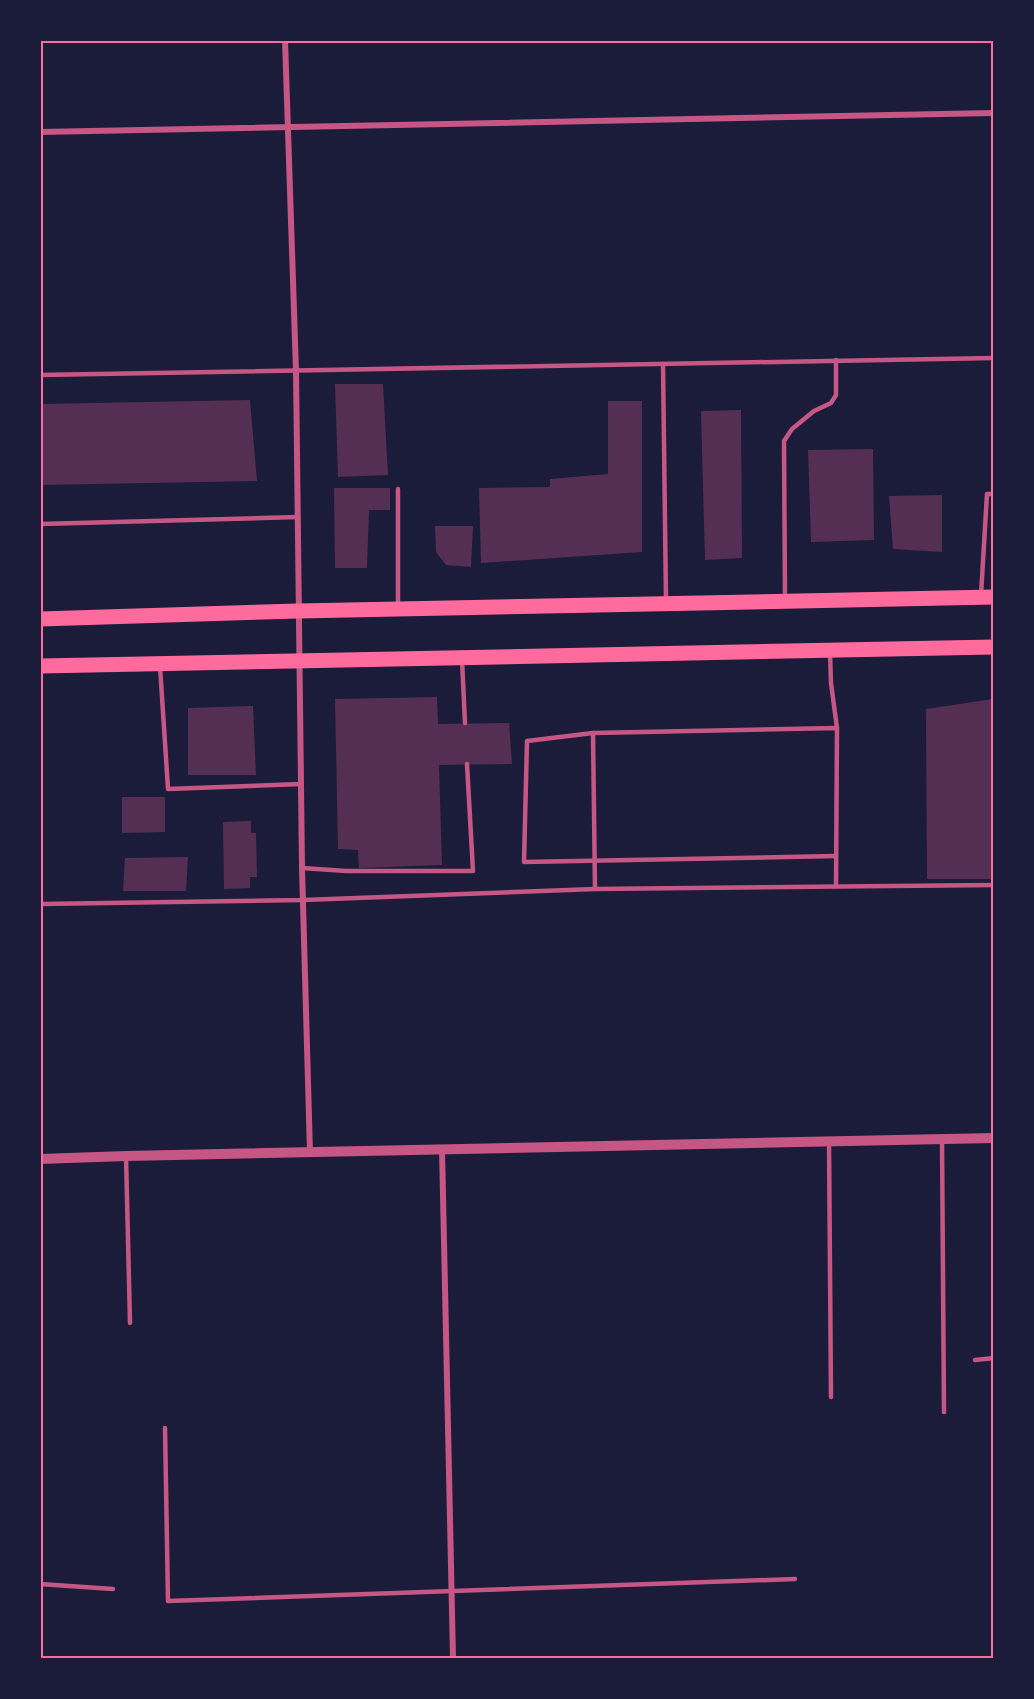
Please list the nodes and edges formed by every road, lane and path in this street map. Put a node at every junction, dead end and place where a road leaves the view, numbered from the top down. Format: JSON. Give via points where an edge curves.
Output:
{"nodes":[{"id":1,"x":285,"y":40,"type":"edge"},
{"id":2,"x":993,"y":113,"type":"edge"},
{"id":3,"x":290,"y":128,"type":"junction"},
{"id":4,"x":40,"y":132,"type":"edge"},
{"id":5,"x":993,"y":358,"type":"edge"},
{"id":6,"x":836,"y":360,"type":"junction"},
{"id":7,"x":663,"y":364,"type":"junction"},
{"id":8,"x":296,"y":371,"type":"junction"},
{"id":9,"x":40,"y":375,"type":"edge"},
{"id":10,"x":398,"y":489,"type":"dead end"},
{"id":11,"x":993,"y":494,"type":"edge"},
{"id":12,"x":298,"y":517,"type":"junction"},
{"id":13,"x":40,"y":524,"type":"edge"},
{"id":14,"x":987,"y":597,"type":"edge"},
{"id":15,"x":785,"y":602,"type":"junction"},
{"id":16,"x":666,"y":604,"type":"junction"},
{"id":17,"x":398,"y":609,"type":"junction"},
{"id":18,"x":298,"y":611,"type":"junction"},
{"id":19,"x":40,"y":619,"type":"edge"},
{"id":20,"x":993,"y":647,"type":"edge"},
{"id":21,"x":830,"y":650,"type":"junction"},
{"id":22,"x":462,"y":657,"type":"junction"},
{"id":23,"x":299,"y":660,"type":"junction"},
{"id":24,"x":160,"y":663,"type":"junction"},
{"id":25,"x":40,"y":666,"type":"edge"},
{"id":26,"x":465,"y":723,"type":"dead end"},
{"id":27,"x":837,"y":728,"type":"junction"},
{"id":28,"x":593,"y":733,"type":"junction"},
{"id":29,"x":467,"y":764,"type":"dead end"},
{"id":30,"x":301,"y":784,"type":"junction"},
{"id":31,"x":837,"y":856,"type":"junction"},
{"id":32,"x":595,"y":862,"type":"junction"},
{"id":33,"x":302,"y":868,"type":"junction"},
{"id":34,"x":993,"y":885,"type":"edge"},
{"id":35,"x":837,"y":886,"type":"junction"},
{"id":36,"x":595,"y":889,"type":"junction"},
{"id":37,"x":303,"y":900,"type":"junction"},
{"id":38,"x":40,"y":904,"type":"edge"},
{"id":39,"x":993,"y":1138,"type":"edge"},
{"id":40,"x":942,"y":1139,"type":"junction"},
{"id":41,"x":829,"y":1141,"type":"junction"},
{"id":42,"x":442,"y":1149,"type":"junction"},
{"id":43,"x":310,"y":1153,"type":"junction"},
{"id":44,"x":126,"y":1156,"type":"junction"},
{"id":45,"x":40,"y":1159,"type":"edge"},
{"id":46,"x":130,"y":1323,"type":"dead end"},
{"id":47,"x":993,"y":1358,"type":"edge"},
{"id":48,"x":975,"y":1360,"type":"dead end"},
{"id":49,"x":831,"y":1397,"type":"dead end"},
{"id":50,"x":944,"y":1412,"type":"dead end"},
{"id":51,"x":165,"y":1428,"type":"dead end"},
{"id":52,"x":795,"y":1579,"type":"dead end"},
{"id":53,"x":40,"y":1584,"type":"edge"},
{"id":54,"x":113,"y":1589,"type":"dead end"},
{"id":55,"x":452,"y":1591,"type":"junction"},
{"id":56,"x":453,"y":1659,"type":"edge"}],
"edges":[{"from":1,"to":3,"type":"street"},
{"from":2,"to":3,"type":"street"},
{"from":3,"to":4,"type":"street"},
{"from":3,"to":8,"type":"street"},
{"from":5,"to":6,"type":"lane"},
{"from":6,"to":7,"type":"lane"},
{"from":6,"to":15,"type":"lane","via":[[836,395],[831,403],[814,411],[784,441]]},
{"from":7,"to":8,"type":"lane"},
{"from":7,"to":16,"type":"lane"},
{"from":8,"to":9,"type":"lane"},
{"from":8,"to":12,"type":"street"},
{"from":10,"to":17,"type":"lane"},
{"from":11,"to":14,"type":"lane","via":[[987,494]]},
{"from":12,"to":13,"type":"lane"},
{"from":12,"to":18,"type":"street"},
{"from":14,"to":15,"type":"main road"},
{"from":15,"to":16,"type":"main road"},
{"from":16,"to":17,"type":"main road"},
{"from":17,"to":18,"type":"main road"},
{"from":18,"to":19,"type":"main road"},
{"from":18,"to":23,"type":"street"},
{"from":20,"to":21,"type":"main road"},
{"from":21,"to":22,"type":"main road"},
{"from":21,"to":27,"type":"lane"},
{"from":22,"to":23,"type":"main road"},
{"from":22,"to":26,"type":"lane"},
{"from":23,"to":24,"type":"main road"},
{"from":23,"to":30,"type":"street"},
{"from":24,"to":25,"type":"main road"},
{"from":24,"to":30,"type":"lane","via":[[168,789]]},
{"from":27,"to":28,"type":"lane"},
{"from":27,"to":31,"type":"lane"},
{"from":28,"to":32,"type":"lane"},
{"from":28,"to":32,"type":"lane","via":[[527,741],[524,862]]},
{"from":29,"to":33,"type":"lane","via":[[473,871]]},
{"from":30,"to":33,"type":"street"},
{"from":31,"to":32,"type":"lane"},
{"from":31,"to":35,"type":"lane"},
{"from":32,"to":36,"type":"lane"},
{"from":33,"to":37,"type":"street"},
{"from":34,"to":35,"type":"lane"},
{"from":35,"to":36,"type":"lane"},
{"from":36,"to":37,"type":"lane"},
{"from":37,"to":38,"type":"lane"},
{"from":37,"to":43,"type":"street"},
{"from":39,"to":40,"type":"street"},
{"from":40,"to":41,"type":"street"},
{"from":40,"to":50,"type":"lane"},
{"from":41,"to":42,"type":"street"},
{"from":41,"to":49,"type":"lane"},
{"from":42,"to":43,"type":"street"},
{"from":42,"to":55,"type":"street"},
{"from":43,"to":44,"type":"street"},
{"from":44,"to":45,"type":"street"},
{"from":44,"to":46,"type":"lane"},
{"from":47,"to":48,"type":"lane"},
{"from":51,"to":55,"type":"lane","via":[[168,1601]]},
{"from":52,"to":55,"type":"lane"},
{"from":53,"to":54,"type":"lane"},
{"from":55,"to":56,"type":"street"}]}
